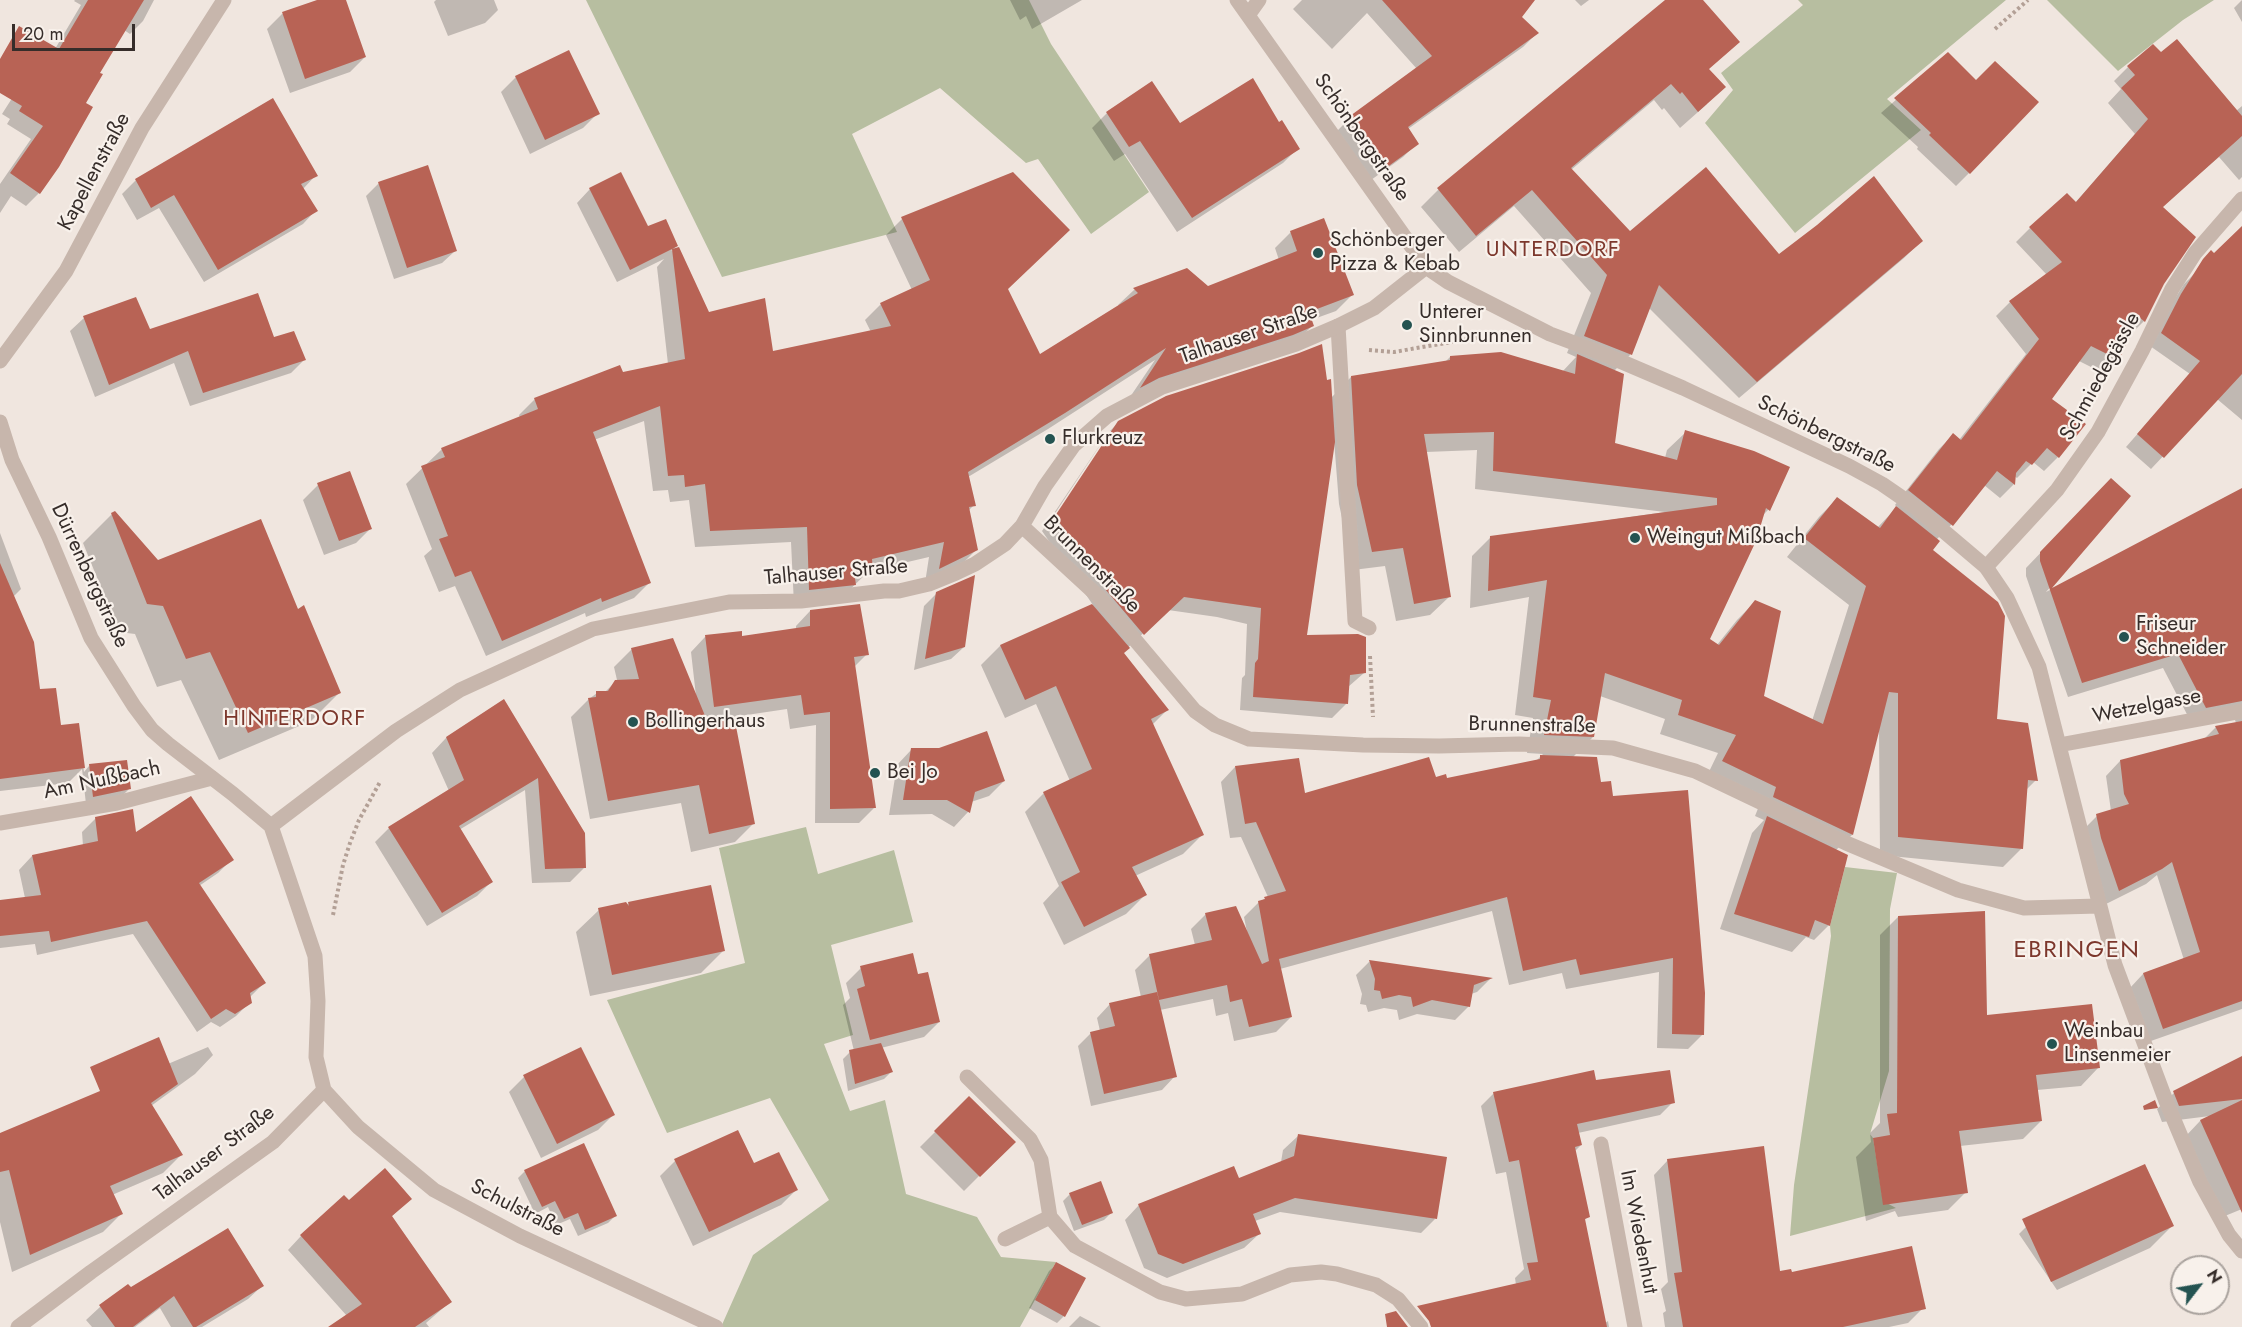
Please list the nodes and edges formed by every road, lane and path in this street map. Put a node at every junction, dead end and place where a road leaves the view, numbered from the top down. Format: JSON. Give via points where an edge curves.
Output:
{"nodes":[{"id":1,"x":224,"y":0,"type":"edge"},
{"id":2,"x":1237,"y":0,"type":"edge"},
{"id":3,"x":1260,"y":0,"type":"edge"},
{"id":4,"x":2028,"y":0,"type":"edge"},
{"id":5,"x":1249,"y":14,"type":"junction"},
{"id":6,"x":1995,"y":29,"type":"dead end"},
{"id":7,"x":2242,"y":199,"type":"edge"},
{"id":8,"x":1426,"y":267,"type":"junction"},
{"id":9,"x":1338,"y":326,"type":"junction"},
{"id":10,"x":1494,"y":336,"type":"dead end"},
{"id":11,"x":0,"y":361,"type":"edge"},
{"id":12,"x":0,"y":422,"type":"edge"},
{"id":13,"x":1022,"y":526,"type":"junction"},
{"id":14,"x":1986,"y":567,"type":"junction"},
{"id":15,"x":1369,"y":628,"type":"dead end"},
{"id":16,"x":1370,"y":676,"type":"dead end"},
{"id":17,"x":2242,"y":711,"type":"edge"},
{"id":18,"x":387,"y":738,"type":"junction"},
{"id":19,"x":1375,"y":745,"type":"junction"},
{"id":20,"x":2060,"y":745,"type":"junction"},
{"id":21,"x":212,"y":778,"type":"junction"},
{"id":22,"x":0,"y":823,"type":"edge"},
{"id":23,"x":271,"y":826,"type":"junction"},
{"id":24,"x":2099,"y":906,"type":"junction"},
{"id":25,"x":315,"y":956,"type":"junction"},
{"id":26,"x":967,"y":1077,"type":"dead end"},
{"id":27,"x":324,"y":1090,"type":"junction"},
{"id":28,"x":1601,"y":1144,"type":"dead end"},
{"id":29,"x":1050,"y":1217,"type":"junction"},
{"id":30,"x":2236,"y":1233,"type":"edge"},
{"id":31,"x":1005,"y":1239,"type":"dead end"},
{"id":32,"x":2242,"y":1251,"type":"edge"},
{"id":33,"x":18,"y":1327,"type":"edge"},
{"id":34,"x":716,"y":1327,"type":"edge"},
{"id":35,"x":1422,"y":1327,"type":"edge"},
{"id":36,"x":1635,"y":1327,"type":"edge"}],
"edges":[{"from":1,"to":11,"type":"street","name":"Kapellenstraße","via":[[142,128],[66,271]]},
{"from":2,"to":5,"type":"street","name":"Schönbergstraße"},
{"from":3,"to":5,"type":"street"},
{"from":4,"to":6,"type":"path"},
{"from":5,"to":8,"type":"street","name":"Schönbergstraße"},
{"from":7,"to":14,"type":"street","name":"Schmiedegässle","via":[[2195,253],[2178,280],[2098,432],[2057,490]]},
{"from":8,"to":9,"type":"street","name":"Talhauser Straße","via":[[1374,308]]},
{"from":8,"to":14,"type":"street","name":"Schönbergstraße","via":[[1550,334],[1683,388],[1849,466],[1914,506]]},
{"from":9,"to":10,"type":"path","via":[[1358,350],[1395,352]]},
{"from":9,"to":13,"type":"street","name":"Talhauser Straße","via":[[1296,344],[1162,387],[1107,416],[1074,445]]},
{"from":9,"to":15,"type":"street","via":[[1355,621]]},
{"from":12,"to":21,"type":"street","name":"Dürrenbergstraße","via":[[12,460],[96,648],[152,730]]},
{"from":13,"to":18,"type":"street","name":"Talhauser Straße","via":[[1005,544],[975,564],[899,591],[801,601],[729,602],[593,629],[460,690]]},
{"from":13,"to":19,"type":"street","name":"Brunnenstraße","via":[[1099,597],[1195,711],[1215,725],[1250,740]]},
{"from":14,"to":20,"type":"street","name":"Schönbergstraße","via":[[2007,598],[2039,667]]},
{"from":16,"to":19,"type":"path"},
{"from":17,"to":20,"type":"street","name":"Wetzelgasse"},
{"from":18,"to":23,"type":"street","name":"Talhauser Straße"},
{"from":18,"to":25,"type":"path","via":[[385,771],[350,843],[333,920]]},
{"from":19,"to":24,"type":"street","name":"Brunnenstraße","via":[[1519,744],[1628,751],[1695,771],[1846,843],[1958,890],[2024,908]]},
{"from":20,"to":24,"type":"street","name":"Schönbergstraße"},
{"from":21,"to":22,"type":"street","name":"Am Nußbach","via":[[117,803]]},
{"from":21,"to":23,"type":"street","name":"Dürrenbergstraße"},
{"from":23,"to":25,"type":"street"},
{"from":24,"to":30,"type":"street","name":"Schönbergstraße","via":[[2115,965],[2166,1101],[2200,1182]]},
{"from":25,"to":27,"type":"street","via":[[316,1057]]},
{"from":26,"to":29,"type":"street","via":[[1030,1139],[1041,1160]]},
{"from":27,"to":33,"type":"street","name":"Talhauser Straße","via":[[273,1142]]},
{"from":27,"to":34,"type":"street","name":"Schulstraße","via":[[358,1127],[434,1190],[520,1236]]},
{"from":28,"to":36,"type":"street","name":"Im Wiedenhut"},
{"from":29,"to":31,"type":"street"},
{"from":29,"to":35,"type":"street","via":[[1075,1246],[1160,1292],[1186,1299],[1216,1298],[1242,1294],[1290,1275],[1322,1272],[1376,1285],[1398,1299]]},
{"from":30,"to":32,"type":"street","name":"Schönbergstraße"}]}
